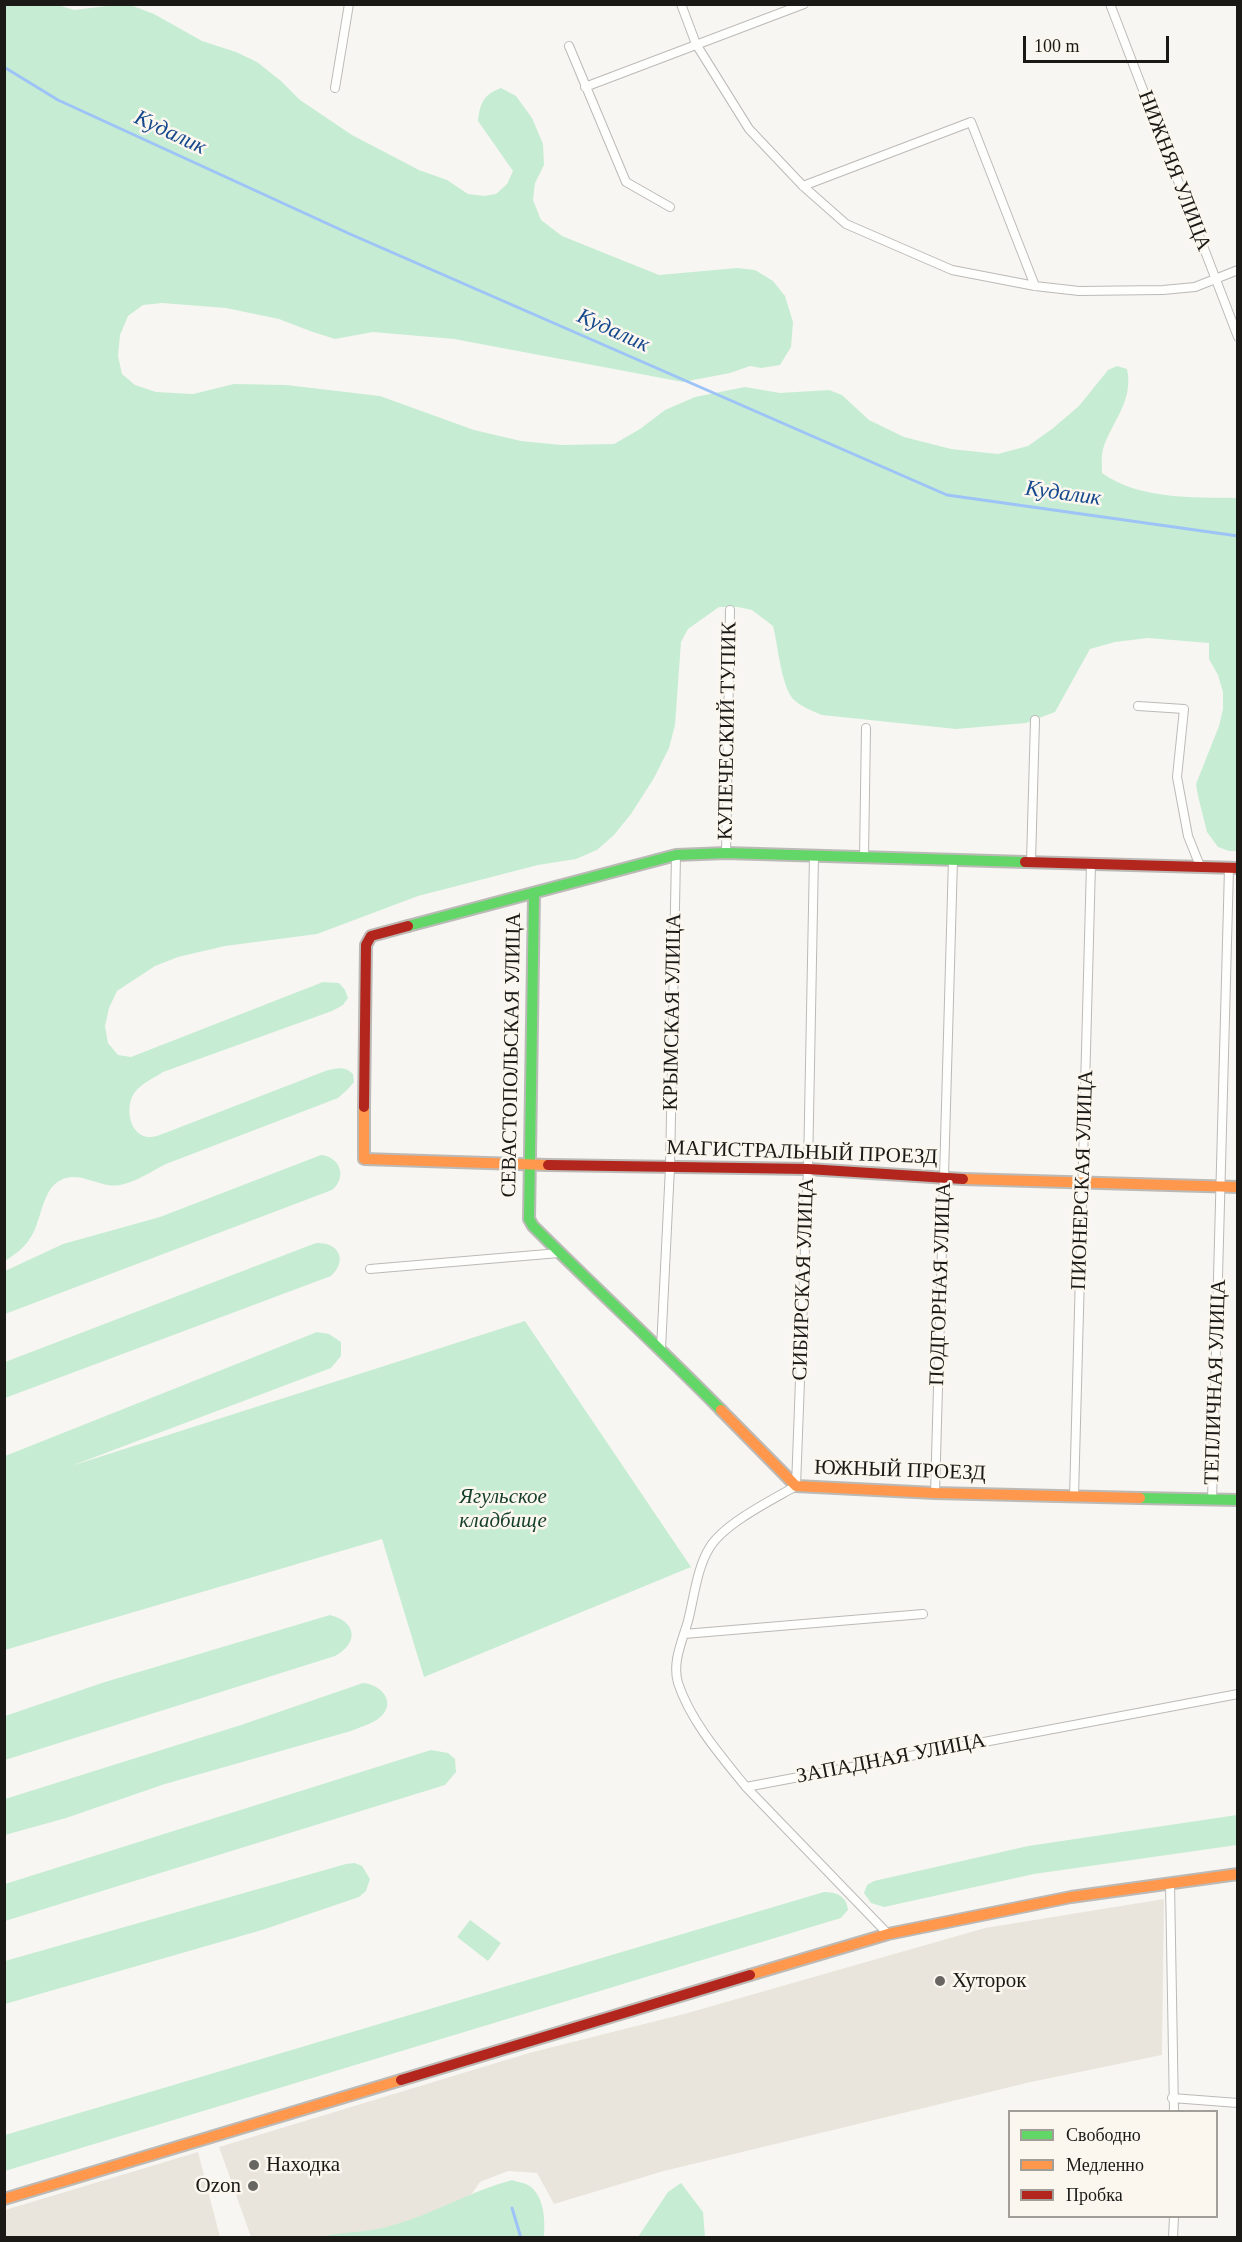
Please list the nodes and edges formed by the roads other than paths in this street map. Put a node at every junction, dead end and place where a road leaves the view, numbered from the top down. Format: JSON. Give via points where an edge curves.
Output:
{"nodes":[{"id":1,"x":349,"y":4,"type":"edge"},
{"id":2,"x":681,"y":4,"type":"edge"},
{"id":3,"x":804,"y":4,"type":"edge"},
{"id":4,"x":1110,"y":4,"type":"edge"},
{"id":5,"x":696,"y":44,"type":"junction"},
{"id":6,"x":569,"y":46,"type":"dead end"},
{"id":7,"x":585,"y":87,"type":"junction"},
{"id":8,"x":335,"y":88,"type":"dead end"},
{"id":9,"x":803,"y":186,"type":"junction"},
{"id":10,"x":670,"y":207,"type":"dead end"},
{"id":11,"x":1238,"y":270,"type":"edge"},
{"id":12,"x":1215,"y":279,"type":"junction"},
{"id":13,"x":1035,"y":286,"type":"junction"},
{"id":14,"x":1238,"y":337,"type":"edge"},
{"id":15,"x":730,"y":610,"type":"dead end"},
{"id":16,"x":1138,"y":706,"type":"dead end"},
{"id":17,"x":1035,"y":720,"type":"dead end"},
{"id":18,"x":866,"y":728,"type":"dead end"},
{"id":19,"x":726,"y":853,"type":"junction"},
{"id":20,"x":676,"y":855,"type":"junction"},
{"id":21,"x":814,"y":856,"type":"junction"},
{"id":22,"x":864,"y":856,"type":"junction"},
{"id":23,"x":953,"y":859,"type":"junction"},
{"id":24,"x":1031,"y":862,"type":"junction"},
{"id":25,"x":1091,"y":864,"type":"junction"},
{"id":26,"x":1200,"y":866,"type":"junction"},
{"id":27,"x":1233,"y":868,"type":"edge"},
{"id":28,"x":534,"y":893,"type":"junction"},
{"id":29,"x":528,"y":1165,"type":"junction"},
{"id":30,"x":670,"y":1167,"type":"junction"},
{"id":31,"x":808,"y":1169,"type":"junction"},
{"id":32,"x":944,"y":1178,"type":"junction"},
{"id":33,"x":1083,"y":1182,"type":"junction"},
{"id":34,"x":1222,"y":1186,"type":"junction"},
{"id":35,"x":1238,"y":1187,"type":"edge"},
{"id":36,"x":529,"y":1219,"type":"joint"},
{"id":37,"x":559,"y":1253,"type":"junction"},
{"id":38,"x":370,"y":1269,"type":"dead end"},
{"id":39,"x":661,"y":1349,"type":"junction"},
{"id":40,"x":796,"y":1486,"type":"junction"},
{"id":41,"x":935,"y":1492,"type":"junction"},
{"id":42,"x":1074,"y":1497,"type":"junction"},
{"id":43,"x":1212,"y":1500,"type":"junction"},
{"id":44,"x":1238,"y":1500,"type":"edge"},
{"id":45,"x":923,"y":1614,"type":"dead end"},
{"id":46,"x":684,"y":1634,"type":"junction"},
{"id":47,"x":1238,"y":1694,"type":"edge"},
{"id":48,"x":746,"y":1787,"type":"junction"},
{"id":49,"x":1238,"y":1874,"type":"edge"},
{"id":50,"x":1170,"y":1883,"type":"junction"},
{"id":51,"x":888,"y":1934,"type":"junction"},
{"id":52,"x":1173,"y":2098,"type":"junction"},
{"id":53,"x":1238,"y":2103,"type":"edge"},
{"id":54,"x":1174,"y":2110,"type":"edge"},
{"id":55,"x":4,"y":2199,"type":"edge"},
{"id":56,"x":1174,"y":2218,"type":"edge"},
{"id":57,"x":1173,"y":2238,"type":"edge"}],
"edges":[{"from":1,"to":8,"type":"street"},
{"from":2,"to":5,"type":"street"},
{"from":3,"to":5,"type":"street"},
{"from":4,"to":12,"type":"street","name":"НИЖНЯЯ УЛИЦА"},
{"from":5,"to":7,"type":"street"},
{"from":5,"to":9,"type":"street","via":[[749,129]]},
{"from":6,"to":7,"type":"street"},
{"from":7,"to":10,"type":"street","via":[[626,182]]},
{"from":9,"to":13,"type":"street","via":[[846,224],[952,270]]},
{"from":9,"to":13,"type":"street","via":[[971,122]]},
{"from":11,"to":12,"type":"street"},
{"from":12,"to":13,"type":"street","via":[[1195,287],[1162,290],[1079,291]]},
{"from":12,"to":14,"type":"street","name":"НИЖНЯЯ УЛИЦА"},
{"from":15,"to":19,"type":"street","name":"КУПЕЧЕСКИЙ ТУПИК"},
{"from":16,"to":26,"type":"street","via":[[1184,709],[1177,777],[1188,836]]},
{"from":17,"to":24,"type":"street"},
{"from":18,"to":22,"type":"street"},
{"from":19,"to":20,"type":"street"},
{"from":19,"to":21,"type":"street"},
{"from":20,"to":28,"type":"street"},
{"from":20,"to":30,"type":"street","name":"КРЫМСКАЯ УЛИЦА"},
{"from":21,"to":22,"type":"street"},
{"from":21,"to":31,"type":"street","name":"СИБИРСКАЯ УЛИЦА"},
{"from":22,"to":23,"type":"street"},
{"from":23,"to":24,"type":"street"},
{"from":23,"to":32,"type":"street","name":"ПОДГОРНАЯ УЛИЦА"},
{"from":24,"to":25,"type":"street"},
{"from":25,"to":26,"type":"street"},
{"from":25,"to":33,"type":"street","name":"ПИОНЕРСКАЯ УЛИЦА"},
{"from":26,"to":27,"type":"street"},
{"from":27,"to":34,"type":"street","name":"ТЕПЛИЧНАЯ УЛИЦА"},
{"from":28,"to":29,"type":"street","name":"СЕВАСТОПОЛЬСКАЯ УЛИЦА"},
{"from":28,"to":29,"type":"street","name":"МАГИСТРАЛЬНЫЙ ПРОЕЗД","via":[[369,938],[363,1053],[364,1159]]},
{"from":29,"to":30,"type":"street","name":"МАГИСТРАЛЬНЫЙ ПРОЕЗД"},
{"from":29,"to":36,"type":"street","name":"СЕВАСТОПОЛЬСКАЯ УЛИЦА"},
{"from":30,"to":31,"type":"street","name":"МАГИСТРАЛЬНЫЙ ПРОЕЗД"},
{"from":30,"to":39,"type":"street","name":"КРЫМСКАЯ УЛИЦА"},
{"from":31,"to":32,"type":"street","name":"МАГИСТРАЛЬНЫЙ ПРОЕЗД"},
{"from":31,"to":40,"type":"street","name":"СИБИРСКАЯ УЛИЦА"},
{"from":32,"to":33,"type":"street","name":"МАГИСТРАЛЬНЫЙ ПРОЕЗД"},
{"from":32,"to":41,"type":"street","name":"ПОДГОРНАЯ УЛИЦА"},
{"from":33,"to":34,"type":"street","name":"МАГИСТРАЛЬНЫЙ ПРОЕЗД"},
{"from":33,"to":42,"type":"street","name":"ПИОНЕРСКАЯ УЛИЦА"},
{"from":34,"to":35,"type":"street","name":"МАГИСТРАЛЬНЫЙ ПРОЕЗД"},
{"from":34,"to":43,"type":"street","name":"ТЕПЛИЧНАЯ УЛИЦА"},
{"from":36,"to":37,"type":"street","name":"ЮЖНЫЙ ПРОЕЗД"},
{"from":37,"to":38,"type":"street"},
{"from":37,"to":39,"type":"street","name":"ЮЖНЫЙ ПРОЕЗД"},
{"from":39,"to":40,"type":"street","name":"ЮЖНЫЙ ПРОЕЗД"},
{"from":40,"to":41,"type":"street","name":"ЮЖНЫЙ ПРОЕЗД"},
{"from":40,"to":46,"type":"street","via":[[725,1531],[710,1547]]},
{"from":41,"to":42,"type":"street","name":"ЮЖНЫЙ ПРОЕЗД"},
{"from":42,"to":43,"type":"street","name":"ЮЖНЫЙ ПРОЕЗД"},
{"from":43,"to":44,"type":"street","name":"ЮЖНЫЙ ПРОЕЗД"},
{"from":45,"to":46,"type":"street"},
{"from":46,"to":48,"type":"street","via":[[675,1666],[679,1685],[688,1707]]},
{"from":47,"to":48,"type":"street","name":"ЗАПАДНАЯ УЛИЦА"},
{"from":48,"to":51,"type":"street"},
{"from":49,"to":50,"type":"street"},
{"from":50,"to":51,"type":"street","via":[[1071,1897]]},
{"from":50,"to":52,"type":"street"},
{"from":51,"to":55,"type":"street"},
{"from":52,"to":53,"type":"street"},
{"from":52,"to":54,"type":"street"},
{"from":56,"to":57,"type":"street"}]}
